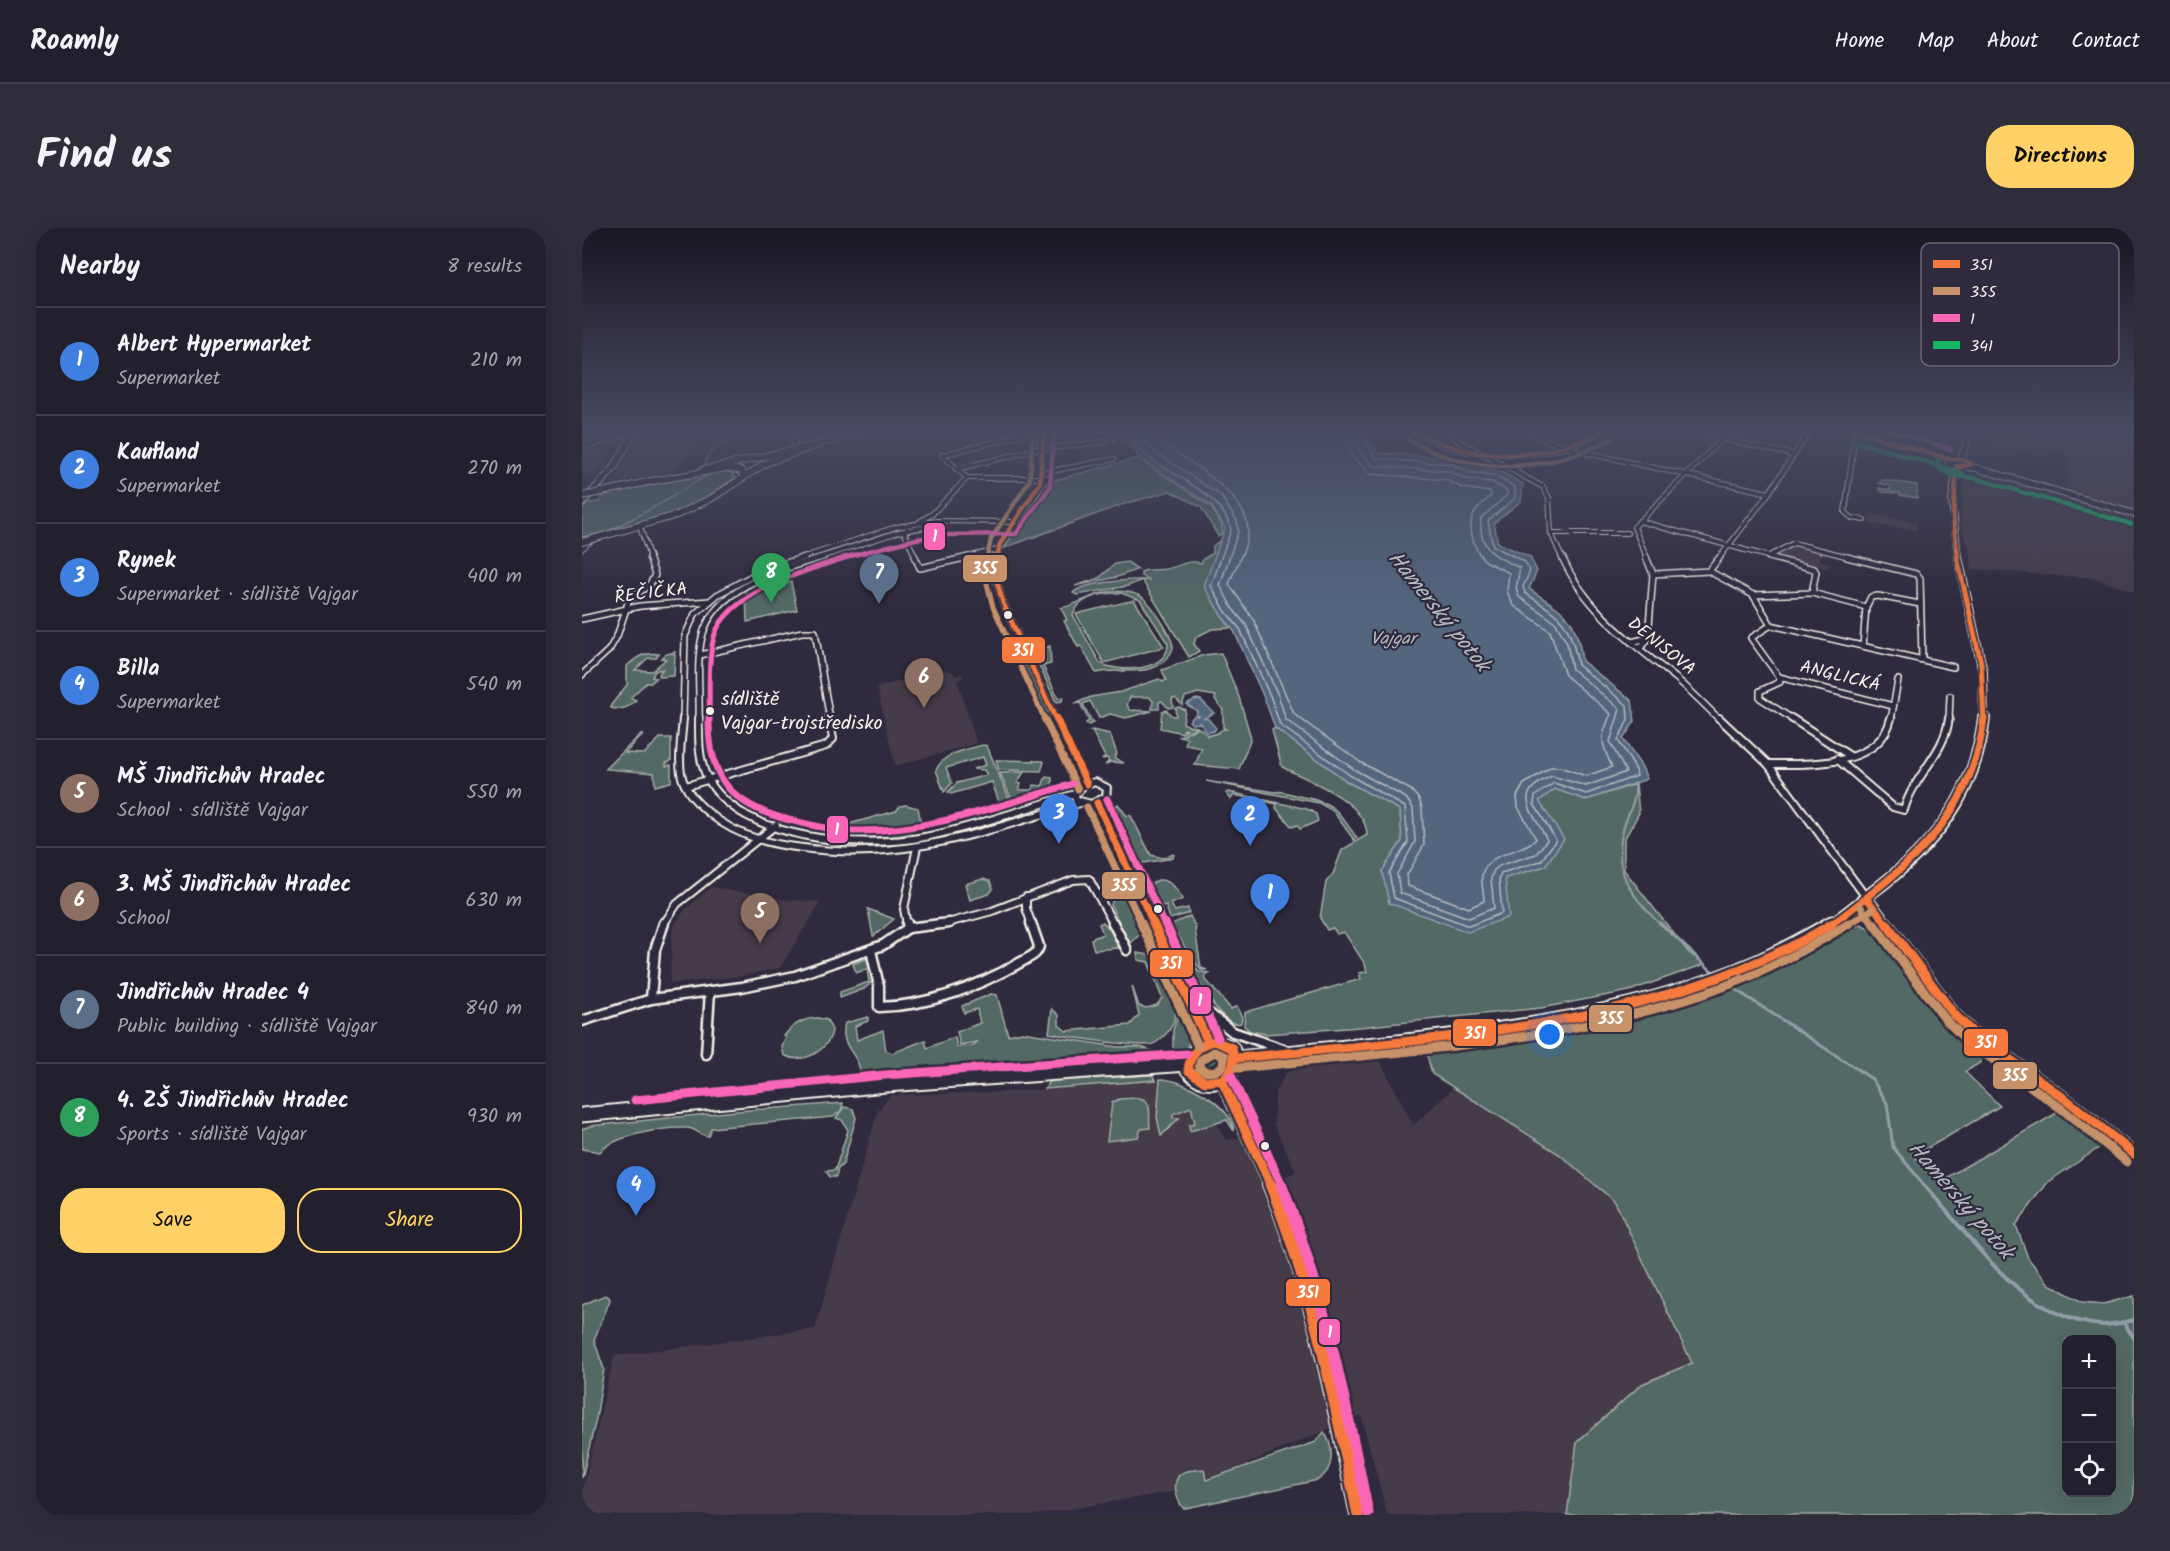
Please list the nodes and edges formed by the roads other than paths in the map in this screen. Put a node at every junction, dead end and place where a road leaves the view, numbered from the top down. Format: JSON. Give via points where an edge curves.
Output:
{"nodes":[{"id":1,"x":594,"y":490,"type":"edge"},
{"id":2,"x":611,"y":490,"type":"edge"},
{"id":3,"x":722,"y":490,"type":"edge"},
{"id":4,"x":955,"y":490,"type":"edge"},
{"id":5,"x":1035,"y":490,"type":"edge"},
{"id":6,"x":1545,"y":490,"type":"edge"},
{"id":7,"x":1669,"y":490,"type":"edge"},
{"id":8,"x":1756,"y":490,"type":"edge"},
{"id":9,"x":1771,"y":490,"type":"edge"},
{"id":10,"x":1848,"y":490,"type":"edge"},
{"id":11,"x":1954,"y":490,"type":"edge"},
{"id":12,"x":2050,"y":490,"type":"edge"},
{"id":13,"x":1769,"y":493,"type":"junction"},
{"id":14,"x":582,"y":496,"type":"edge"},
{"id":15,"x":582,"y":503,"type":"edge"},
{"id":16,"x":932,"y":514,"type":"junction"},
{"id":17,"x":2134,"y":514,"type":"edge"},
{"id":18,"x":1864,"y":520,"type":"dead end"},
{"id":19,"x":936,"y":521,"type":"junction"},
{"id":20,"x":1639,"y":521,"type":"junction"},
{"id":21,"x":917,"y":523,"type":"junction"},
{"id":22,"x":1012,"y":523,"type":"junction"},
{"id":23,"x":640,"y":527,"type":"junction"},
{"id":24,"x":904,"y":530,"type":"junction"},
{"id":25,"x":1551,"y":532,"type":"junction"},
{"id":26,"x":1627,"y":532,"type":"dead end"},
{"id":27,"x":582,"y":541,"type":"edge"},
{"id":28,"x":1727,"y":545,"type":"junction"},
{"id":29,"x":997,"y":550,"type":"junction"},
{"id":30,"x":1769,"y":556,"type":"junction"},
{"id":31,"x":812,"y":557,"type":"junction"},
{"id":32,"x":1709,"y":571,"type":"junction"},
{"id":33,"x":1653,"y":574,"type":"junction"},
{"id":34,"x":1812,"y":593,"type":"junction"},
{"id":35,"x":1753,"y":595,"type":"junction"},
{"id":36,"x":725,"y":600,"type":"junction"},
{"id":37,"x":710,"y":601,"type":"junction"},
{"id":38,"x":1920,"y":604,"type":"junction"},
{"id":39,"x":1866,"y":607,"type":"junction"},
{"id":40,"x":625,"y":609,"type":"junction"},
{"id":41,"x":582,"y":619,"type":"edge"},
{"id":42,"x":1771,"y":625,"type":"junction"},
{"id":43,"x":1648,"y":635,"type":"junction"},
{"id":44,"x":1630,"y":642,"type":"junction"},
{"id":45,"x":1863,"y":646,"type":"junction"},
{"id":46,"x":1640,"y":648,"type":"junction"},
{"id":47,"x":700,"y":655,"type":"junction"},
{"id":48,"x":1922,"y":660,"type":"junction"},
{"id":49,"x":1953,"y":667,"type":"dead end"},
{"id":50,"x":582,"y":675,"type":"edge"},
{"id":51,"x":1779,"y":677,"type":"junction"},
{"id":52,"x":1898,"y":680,"type":"dead end"},
{"id":53,"x":1950,"y":696,"type":"dead end"},
{"id":54,"x":1893,"y":706,"type":"junction"},
{"id":55,"x":1850,"y":756,"type":"junction"},
{"id":56,"x":1837,"y":759,"type":"junction"},
{"id":57,"x":1767,"y":764,"type":"junction"},
{"id":58,"x":707,"y":779,"type":"junction"},
{"id":59,"x":1087,"y":784,"type":"junction"},
{"id":60,"x":686,"y":786,"type":"junction"},
{"id":61,"x":1075,"y":794,"type":"junction"},
{"id":62,"x":1080,"y":803,"type":"junction"},
{"id":63,"x":1097,"y":803,"type":"junction"},
{"id":64,"x":776,"y":825,"type":"junction"},
{"id":65,"x":918,"y":838,"type":"junction"},
{"id":66,"x":756,"y":840,"type":"junction"},
{"id":67,"x":917,"y":850,"type":"junction"},
{"id":68,"x":1133,"y":883,"type":"junction"},
{"id":69,"x":1099,"y":894,"type":"junction"},
{"id":70,"x":1026,"y":897,"type":"junction"},
{"id":71,"x":1868,"y":900,"type":"junction"},
{"id":72,"x":908,"y":928,"type":"junction"},
{"id":73,"x":871,"y":950,"type":"junction"},
{"id":74,"x":1127,"y":950,"type":"dead end"},
{"id":75,"x":710,"y":990,"type":"junction"},
{"id":76,"x":651,"y":999,"type":"junction"},
{"id":77,"x":1190,"y":999,"type":"junction"},
{"id":78,"x":582,"y":1021,"type":"edge"},
{"id":79,"x":1208,"y":1042,"type":"junction"},
{"id":80,"x":1291,"y":1052,"type":"junction"},
{"id":81,"x":706,"y":1054,"type":"dead end"},
{"id":82,"x":1237,"y":1058,"type":"junction"},
{"id":83,"x":1188,"y":1064,"type":"junction"},
{"id":84,"x":1222,"y":1081,"type":"junction"},
{"id":85,"x":582,"y":1115,"type":"edge"},
{"id":86,"x":2134,"y":1154,"type":"edge"},
{"id":87,"x":1358,"y":1515,"type":"edge"}],
"edges":[{"from":1,"to":15,"type":"main road"},
{"from":2,"to":14,"type":"main road","bridge":true},
{"from":3,"to":23,"type":"main road","via":[[692,509]]},
{"from":4,"to":16,"type":"street"},
{"from":5,"to":22,"type":"street"},
{"from":6,"to":25,"type":"street","name":"DENISOVA","via":[[1549,498]]},
{"from":7,"to":20,"type":"street"},
{"from":8,"to":13,"type":"street"},
{"from":9,"to":13,"type":"street"},
{"from":10,"to":18,"type":"street","via":[[1845,512]]},
{"from":11,"to":71,"type":"main road","via":[[1957,545],[1986,696],[1982,740],[1968,782],[1944,823],[1911,862]]},
{"from":12,"to":17,"type":"main road"},
{"from":13,"to":28,"type":"street"},
{"from":16,"to":19,"type":"street"},
{"from":16,"to":21,"type":"street"},
{"from":19,"to":21,"type":"street"},
{"from":19,"to":22,"type":"street"},
{"from":20,"to":28,"type":"street"},
{"from":20,"to":33,"type":"street","via":[[1635,533]]},
{"from":21,"to":24,"type":"street"},
{"from":21,"to":31,"type":"street"},
{"from":22,"to":24,"type":"street","via":[[949,524]]},
{"from":22,"to":29,"type":"street"},
{"from":23,"to":27,"type":"main road"},
{"from":23,"to":40,"type":"street","via":[[655,575]]},
{"from":24,"to":29,"type":"street","via":[[920,568]]},
{"from":24,"to":31,"type":"street"},
{"from":25,"to":26,"type":"street"},
{"from":25,"to":44,"type":"street","name":"DENISOVA","via":[[1586,598]]},
{"from":28,"to":30,"type":"street"},
{"from":28,"to":32,"type":"street"},
{"from":29,"to":59,"type":"street","via":[[994,571],[1003,603]]},
{"from":30,"to":34,"type":"street","via":[[1814,569],[1817,576]]},
{"from":30,"to":38,"type":"street","via":[[1794,543],[1907,570],[1920,578]]},
{"from":31,"to":36,"type":"street"},
{"from":31,"to":37,"type":"street","via":[[761,571]]},
{"from":32,"to":33,"type":"street"},
{"from":32,"to":35,"type":"street"},
{"from":33,"to":43,"type":"street"},
{"from":34,"to":35,"type":"street"},
{"from":34,"to":39,"type":"street"},
{"from":35,"to":42,"type":"street"},
{"from":36,"to":37,"type":"street","name":"ŘEČIČKA"},
{"from":36,"to":47,"type":"street","via":[[707,621]]},
{"from":37,"to":40,"type":"street","name":"ŘEČIČKA"},
{"from":37,"to":60,"type":"street","via":[[689,622],[683,650],[681,773]]},
{"from":38,"to":39,"type":"street","via":[[1874,596]]},
{"from":38,"to":48,"type":"street"},
{"from":39,"to":45,"type":"street"},
{"from":40,"to":41,"type":"street","name":"ŘEČIČKA"},
{"from":40,"to":50,"type":"street","via":[[617,636],[604,655]]},
{"from":42,"to":45,"type":"street"},
{"from":42,"to":51,"type":"street","name":"ANGLICKÁ","via":[[1751,638]]},
{"from":43,"to":44,"type":"street"},
{"from":43,"to":46,"type":"street","via":[[1648,642]]},
{"from":44,"to":46,"type":"street","name":"DENISOVA"},
{"from":45,"to":48,"type":"street"},
{"from":46,"to":57,"type":"street","name":"DENISOVA"},
{"from":47,"to":58,"type":"street","via":[[700,748]]},
{"from":47,"to":58,"type":"street","via":[[815,632],[833,739],[826,746]]},
{"from":48,"to":49,"type":"street"},
{"from":51,"to":54,"type":"street","name":"ANGLICKÁ"},
{"from":51,"to":55,"type":"street","via":[[1780,682],[1760,692],[1760,698]]},
{"from":52,"to":54,"type":"street"},
{"from":53,"to":56,"type":"street","via":[[1947,730],[1905,800],[1904,810],[1893,807]]},
{"from":54,"to":55,"type":"street","via":[[1886,736],[1866,753]]},
{"from":55,"to":56,"type":"street"},
{"from":56,"to":57,"type":"street"},
{"from":57,"to":71,"type":"street","name":"DENISOVA"},
{"from":58,"to":60,"type":"street"},
{"from":58,"to":64,"type":"street","via":[[727,804],[747,816]]},
{"from":59,"to":61,"type":"street"},
{"from":59,"to":63,"type":"street","via":[[1099,783],[1107,788],[1107,795]]},
{"from":60,"to":66,"type":"street","via":[[713,817]]},
{"from":61,"to":62,"type":"street"},
{"from":61,"to":65,"type":"street"},
{"from":62,"to":63,"type":"street"},
{"from":62,"to":67,"type":"street","via":[[988,833]]},
{"from":63,"to":68,"type":"street"},
{"from":64,"to":65,"type":"street","via":[[849,841]]},
{"from":64,"to":66,"type":"street"},
{"from":65,"to":67,"type":"street"},
{"from":66,"to":67,"type":"street","via":[[839,854]]},
{"from":66,"to":76,"type":"street","via":[[667,915],[655,946]]},
{"from":67,"to":72,"type":"street","via":[[904,909]]},
{"from":68,"to":69,"type":"street"},
{"from":68,"to":77,"type":"street"},
{"from":69,"to":70,"type":"street","via":[[1089,879],[1081,878]]},
{"from":69,"to":74,"type":"street"},
{"from":70,"to":72,"type":"street","via":[[950,923]]},
{"from":70,"to":73,"type":"street","via":[[1039,946],[1034,956],[978,984],[937,998],[879,1007]]},
{"from":71,"to":80,"type":"main road","via":[[1802,941],[1739,969],[1619,1006],[1536,1022]]},
{"from":71,"to":86,"type":"street","via":[[1953,1013],[1973,1033]]},
{"from":72,"to":73,"type":"street"},
{"from":73,"to":75,"type":"street","via":[[795,976]]},
{"from":75,"to":76,"type":"street"},
{"from":75,"to":81,"type":"street"},
{"from":76,"to":78,"type":"street"},
{"from":77,"to":79,"type":"street"},
{"from":77,"to":80,"type":"street","via":[[1238,1036]]},
{"from":79,"to":82,"type":"main road","via":[[1227,1044]]},
{"from":79,"to":83,"type":"main road","via":[[1194,1050]]},
{"from":80,"to":82,"type":"main road"},
{"from":82,"to":84,"type":"main road","via":[[1235,1069]]},
{"from":83,"to":84,"type":"main road","via":[[1191,1075],[1201,1083]]},
{"from":83,"to":85,"type":"main road","via":[[886,1085]]},
{"from":84,"to":87,"type":"street","via":[[1251,1137],[1300,1267]]}]}
